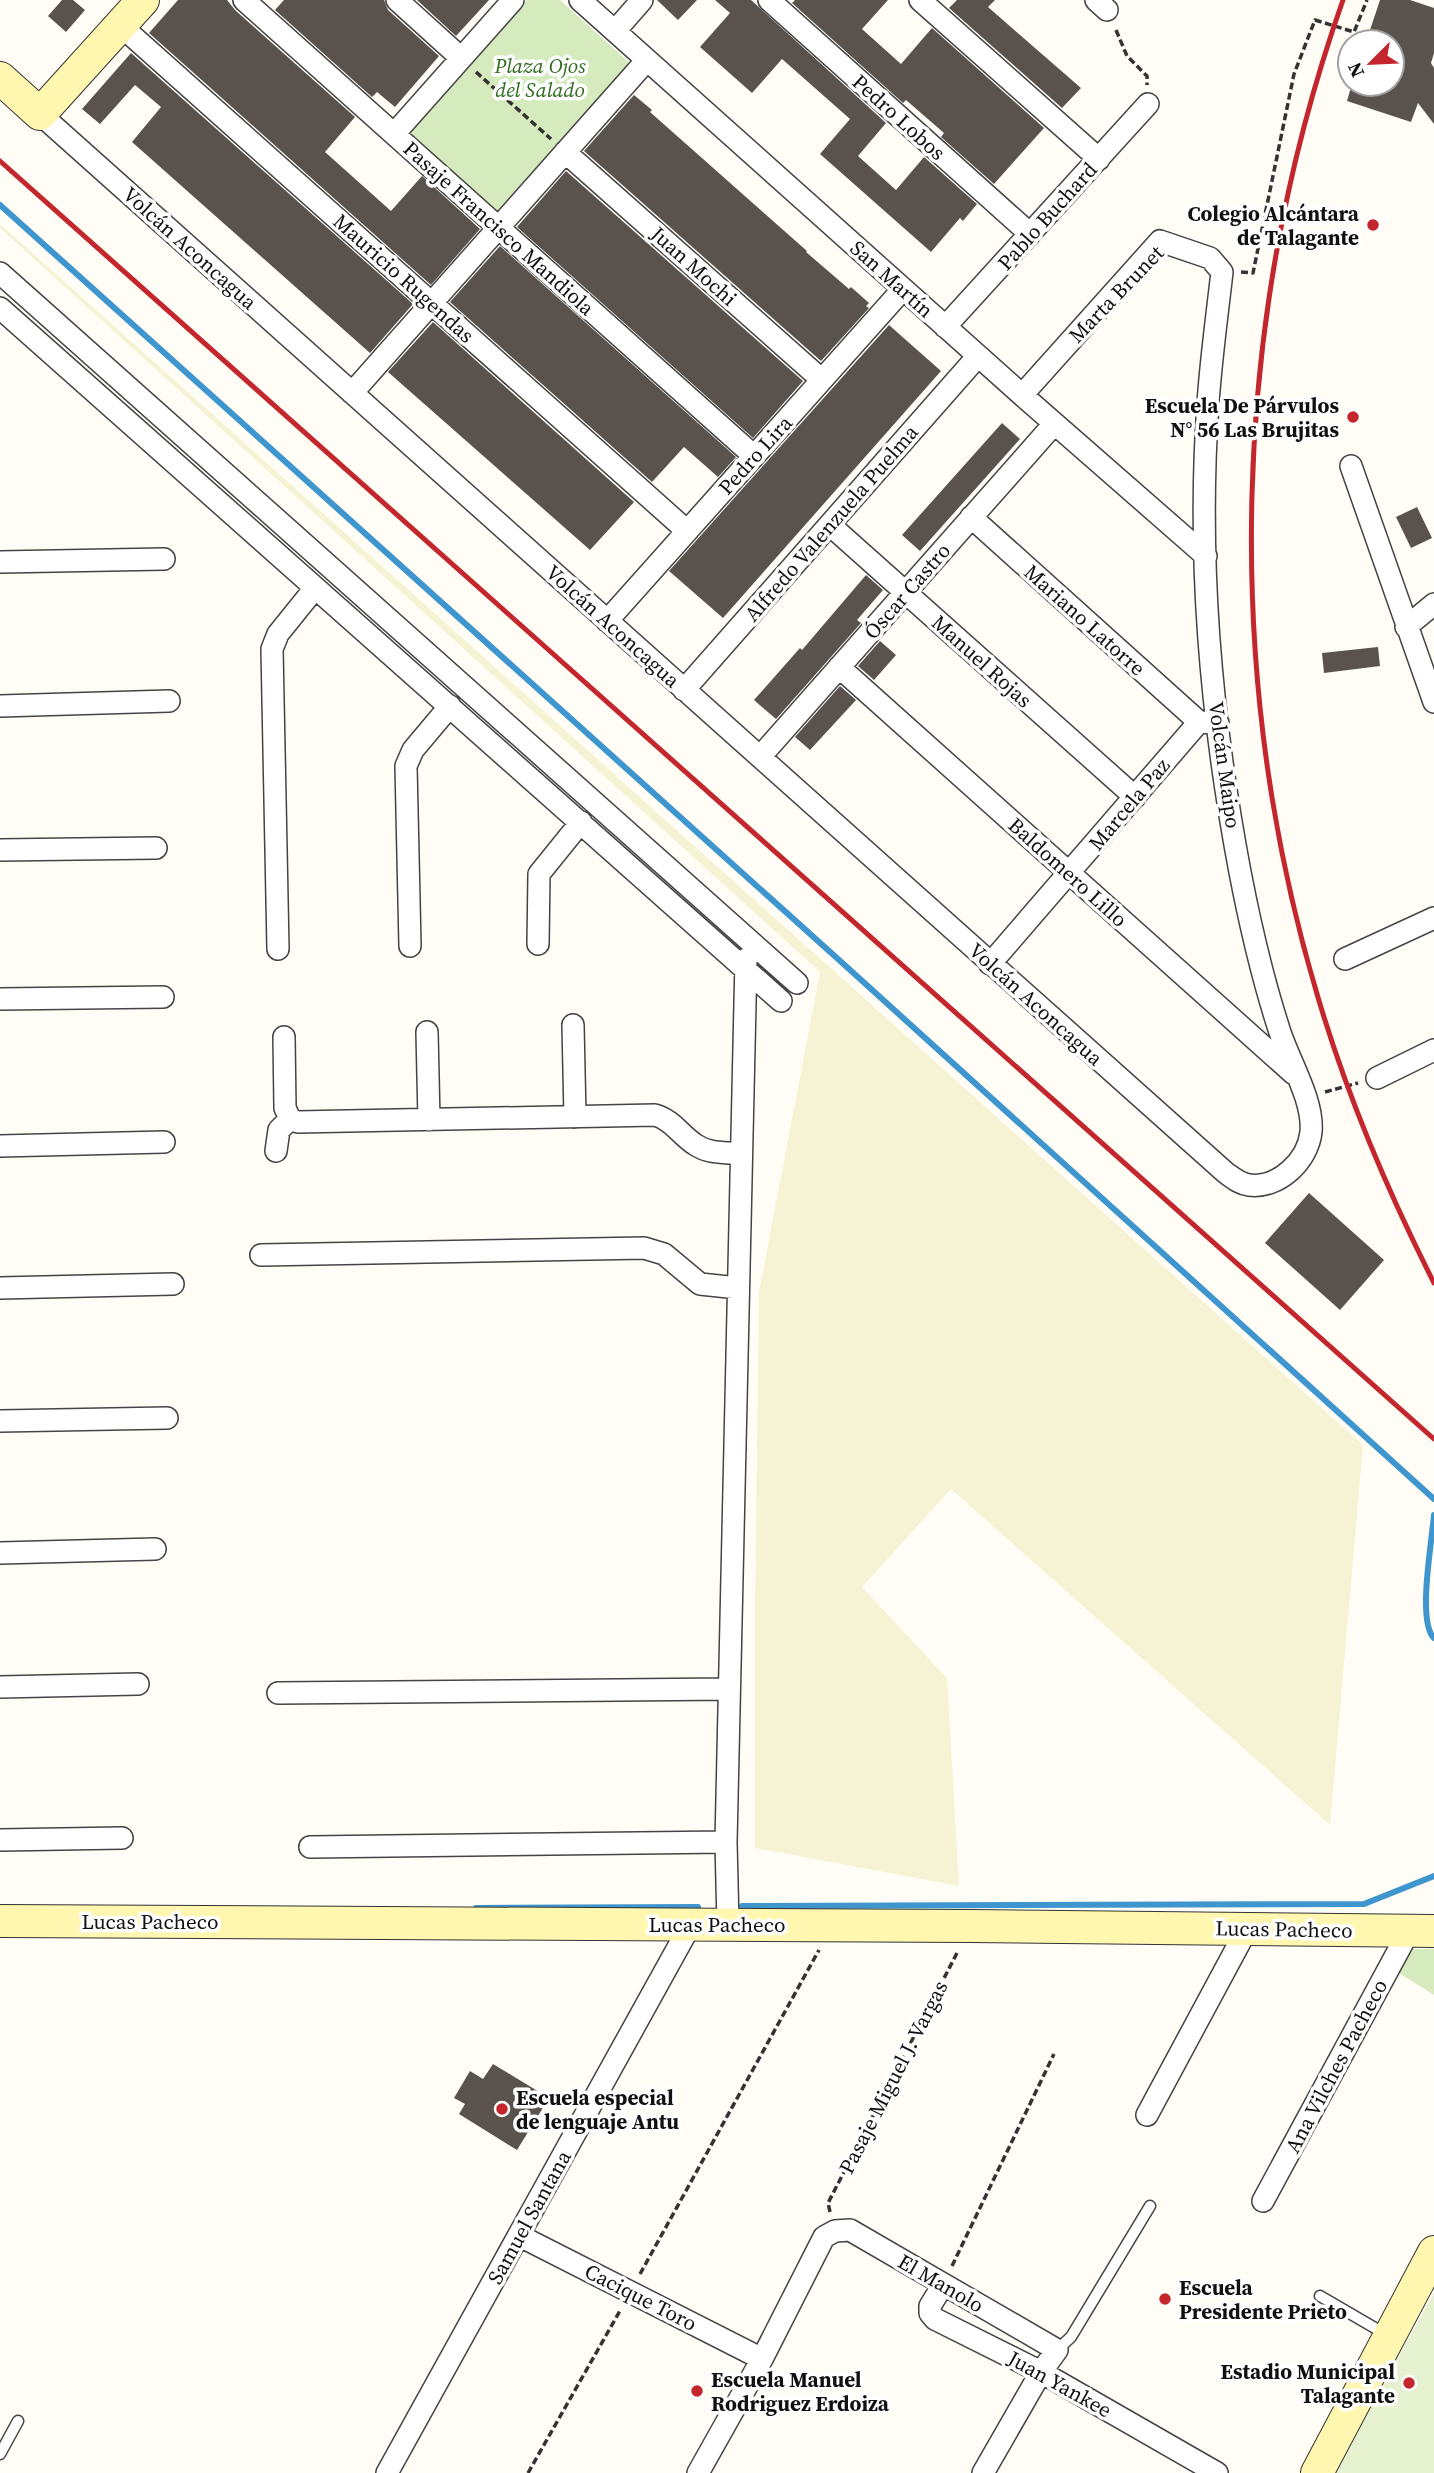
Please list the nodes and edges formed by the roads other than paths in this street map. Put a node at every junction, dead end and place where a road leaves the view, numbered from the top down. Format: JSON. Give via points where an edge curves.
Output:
{"nodes":[{"id":1,"x":143,"y":0,"type":"edge"},
{"id":2,"x":244,"y":0,"type":"edge"},
{"id":3,"x":397,"y":0,"type":"edge"},
{"id":4,"x":513,"y":0,"type":"edge"},
{"id":5,"x":580,"y":0,"type":"edge"},
{"id":6,"x":642,"y":0,"type":"edge"},
{"id":7,"x":769,"y":0,"type":"edge"},
{"id":8,"x":920,"y":0,"type":"edge"},
{"id":9,"x":120,"y":25,"type":"junction"},
{"id":10,"x":614,"y":31,"type":"junction"},
{"id":11,"x":461,"y":58,"type":"junction"},
{"id":12,"x":647,"y":60,"type":"junction"},
{"id":13,"x":0,"y":78,"type":"edge"},
{"id":14,"x":1148,"y":104,"type":"road end"},
{"id":15,"x":40,"y":114,"type":"junction"},
{"id":16,"x":394,"y":134,"type":"junction"},
{"id":17,"x":565,"y":152,"type":"junction"},
{"id":18,"x":1099,"y":159,"type":"junction"},
{"id":19,"x":499,"y":228,"type":"junction"},
{"id":20,"x":1030,"y":234,"type":"junction"},
{"id":21,"x":1222,"y":272,"type":"joint"},
{"id":22,"x":0,"y":273,"type":"edge"},
{"id":23,"x":903,"y":289,"type":"junction"},
{"id":24,"x":432,"y":303,"type":"junction"},
{"id":25,"x":0,"y":309,"type":"edge"},
{"id":26,"x":945,"y":327,"type":"junction"},
{"id":27,"x":978,"y":356,"type":"junction"},
{"id":28,"x":822,"y":380,"type":"junction"},
{"id":29,"x":352,"y":393,"type":"junction"},
{"id":30,"x":1022,"y":395,"type":"junction"},
{"id":31,"x":1054,"y":424,"type":"junction"},
{"id":32,"x":754,"y":456,"type":"junction"},
{"id":33,"x":1351,"y":466,"type":"dead end"},
{"id":34,"x":971,"y":517,"type":"junction"},
{"id":35,"x":830,"y":525,"type":"junction"},
{"id":36,"x":687,"y":531,"type":"junction"},
{"id":37,"x":1206,"y":556,"type":"junction"},
{"id":38,"x":164,"y":559,"type":"dead end"},
{"id":39,"x":0,"y":562,"type":"edge"},
{"id":40,"x":315,"y":588,"type":"junction"},
{"id":41,"x":905,"y":592,"type":"junction"},
{"id":42,"x":1434,"y":604,"type":"edge"},
{"id":43,"x":607,"y":621,"type":"junction"},
{"id":44,"x":1406,"y":627,"type":"junction"},
{"id":45,"x":839,"y":667,"type":"junction"},
{"id":46,"x":684,"y":690,"type":"junction"},
{"id":47,"x":169,"y":701,"type":"dead end"},
{"id":48,"x":1434,"y":702,"type":"edge"},
{"id":49,"x":0,"y":706,"type":"edge"},
{"id":50,"x":450,"y":706,"type":"junction"},
{"id":51,"x":1208,"y":723,"type":"junction"},
{"id":52,"x":760,"y":757,"type":"junction"},
{"id":53,"x":1135,"y":797,"type":"junction"},
{"id":54,"x":581,"y":822,"type":"junction"},
{"id":55,"x":156,"y":848,"type":"dead end"},
{"id":56,"x":0,"y":850,"type":"edge"},
{"id":57,"x":1070,"y":874,"type":"junction"},
{"id":58,"x":1434,"y":918,"type":"edge"},
{"id":59,"x":750,"y":940,"type":"junction"},
{"id":60,"x":538,"y":944,"type":"dead end"},
{"id":61,"x":410,"y":946,"type":"dead end"},
{"id":62,"x":278,"y":949,"type":"dead end"},
{"id":63,"x":1345,"y":959,"type":"dead end"},
{"id":64,"x":990,"y":964,"type":"junction"},
{"id":65,"x":744,"y":967,"type":"junction"},
{"id":66,"x":797,"y":983,"type":"dead end"},
{"id":67,"x":163,"y":997,"type":"dead end"},
{"id":68,"x":0,"y":999,"type":"edge"},
{"id":69,"x":781,"y":1001,"type":"dead end"},
{"id":70,"x":573,"y":1025,"type":"dead end"},
{"id":71,"x":427,"y":1032,"type":"dead end"},
{"id":72,"x":284,"y":1037,"type":"dead end"},
{"id":73,"x":1434,"y":1050,"type":"edge"},
{"id":74,"x":1297,"y":1076,"type":"junction"},
{"id":75,"x":1377,"y":1078,"type":"road end"},
{"id":76,"x":575,"y":1117,"type":"junction"},
{"id":77,"x":290,"y":1119,"type":"junction"},
{"id":78,"x":429,"y":1120,"type":"junction"},
{"id":79,"x":164,"y":1142,"type":"dead end"},
{"id":80,"x":0,"y":1146,"type":"edge"},
{"id":81,"x":276,"y":1151,"type":"dead end"},
{"id":82,"x":741,"y":1154,"type":"junction"},
{"id":83,"x":1226,"y":1173,"type":"joint"},
{"id":84,"x":261,"y":1255,"type":"dead end"},
{"id":85,"x":173,"y":1284,"type":"dead end"},
{"id":86,"x":738,"y":1287,"type":"junction"},
{"id":87,"x":0,"y":1288,"type":"edge"},
{"id":88,"x":167,"y":1418,"type":"dead end"},
{"id":89,"x":0,"y":1420,"type":"edge"},
{"id":90,"x":155,"y":1549,"type":"dead end"},
{"id":91,"x":0,"y":1553,"type":"edge"},
{"id":92,"x":138,"y":1684,"type":"dead end"},
{"id":93,"x":0,"y":1687,"type":"edge"},
{"id":94,"x":729,"y":1689,"type":"junction"},
{"id":95,"x":278,"y":1693,"type":"dead end"},
{"id":96,"x":122,"y":1838,"type":"dead end"},
{"id":97,"x":0,"y":1840,"type":"edge"},
{"id":98,"x":726,"y":1842,"type":"junction"},
{"id":99,"x":310,"y":1847,"type":"dead end"},
{"id":100,"x":691,"y":1924,"type":"junction"},
{"id":101,"x":727,"y":1924,"type":"junction"},
{"id":102,"x":5,"y":1926,"type":"edge"},
{"id":103,"x":1247,"y":1928,"type":"junction"},
{"id":104,"x":1421,"y":1931,"type":"edge"},
{"id":105,"x":1147,"y":2115,"type":"dead end"},
{"id":106,"x":1263,"y":2200,"type":"dead end"},
{"id":107,"x":1150,"y":2206,"type":"dead end"},
{"id":108,"x":520,"y":2236,"type":"junction"},
{"id":109,"x":1434,"y":2252,"type":"edge"},
{"id":110,"x":943,"y":2285,"type":"junction"},
{"id":111,"x":1320,"y":2296,"type":"dead end"},
{"id":112,"x":1389,"y":2336,"type":"junction"},
{"id":113,"x":1058,"y":2350,"type":"junction"},
{"id":114,"x":762,"y":2360,"type":"junction"},
{"id":115,"x":1041,"y":2372,"type":"junction"},
{"id":116,"x":18,"y":2421,"type":"dead end"},
{"id":117,"x":0,"y":2454,"type":"edge"},
{"id":118,"x":387,"y":2473,"type":"edge"},
{"id":119,"x":698,"y":2473,"type":"edge"},
{"id":120,"x":983,"y":2473,"type":"edge"},
{"id":121,"x":1217,"y":2473,"type":"edge"},
{"id":122,"x":1317,"y":2473,"type":"edge"}],
"edges":[{"from":1,"to":9,"type":"main road"},
{"from":2,"to":16,"type":"street","name":"Pasaje Francisco Mandiola"},
{"from":3,"to":11,"type":"street"},
{"from":4,"to":11,"type":"street"},
{"from":5,"to":10,"type":"street","name":"San Martín"},
{"from":6,"to":10,"type":"street"},
{"from":7,"to":20,"type":"street","name":"Pedro Lobos"},
{"from":8,"to":18,"type":"street"},
{"from":9,"to":15,"type":"main road"},
{"from":9,"to":24,"type":"street","name":"Mauricio Rugendas"},
{"from":10,"to":12,"type":"street","name":"San Martín"},
{"from":11,"to":16,"type":"street"},
{"from":12,"to":17,"type":"street"},
{"from":12,"to":23,"type":"street","name":"San Martín"},
{"from":13,"to":15,"type":"main road","name":"Volcán Aconcagua"},
{"from":14,"to":18,"type":"street","name":"Pablo Buchard"},
{"from":15,"to":29,"type":"street","name":"Volcán Aconcagua"},
{"from":16,"to":19,"type":"street","name":"Pasaje Francisco Mandiola"},
{"from":17,"to":19,"type":"street"},
{"from":17,"to":28,"type":"street","name":"Juan Mochi"},
{"from":18,"to":20,"type":"street","name":"Pablo Buchard"},
{"from":19,"to":24,"type":"street"},
{"from":19,"to":32,"type":"street","name":"Pasaje Francisco Mandiola"},
{"from":20,"to":26,"type":"street","name":"Pablo Buchard"},
{"from":21,"to":30,"type":"street","name":"Marta Brunet","via":[[1210,258],[1160,241]]},
{"from":21,"to":37,"type":"street","name":"Volcán Maipo","via":[[1208,403]]},
{"from":22,"to":59,"type":"street"},
{"from":23,"to":26,"type":"street","name":"San Martín"},
{"from":23,"to":28,"type":"street","name":"Pedro Lira"},
{"from":24,"to":29,"type":"street"},
{"from":24,"to":36,"type":"street","name":"Mauricio Rugendas"},
{"from":25,"to":40,"type":"street"},
{"from":26,"to":27,"type":"street","name":"San Martín"},
{"from":27,"to":30,"type":"street","name":"San Martín"},
{"from":27,"to":35,"type":"street","name":"Alfredo Valenzuela Puelma"},
{"from":28,"to":32,"type":"street","name":"Pedro Lira"},
{"from":29,"to":43,"type":"street","name":"Volcán Aconcagua"},
{"from":30,"to":31,"type":"street","name":"San Martín"},
{"from":31,"to":34,"type":"street","name":"Óscar Castro"},
{"from":31,"to":37,"type":"street","name":"San Martín"},
{"from":32,"to":36,"type":"street","name":"Pedro Lira"},
{"from":33,"to":44,"type":"street"},
{"from":34,"to":41,"type":"street","name":"Óscar Castro"},
{"from":34,"to":51,"type":"street","name":"Mariano Latorre"},
{"from":35,"to":41,"type":"street","name":"Manuel Rojas"},
{"from":35,"to":46,"type":"street","name":"Alfredo Valenzuela Puelma"},
{"from":36,"to":43,"type":"street","name":"Pedro Lira"},
{"from":37,"to":51,"type":"street","name":"Volcán Maipo"},
{"from":38,"to":39,"type":"street"},
{"from":40,"to":50,"type":"street"},
{"from":40,"to":62,"type":"street","via":[[278,634],[272,649]]},
{"from":41,"to":45,"type":"street","name":"Óscar Castro"},
{"from":41,"to":53,"type":"street","name":"Manuel Rojas"},
{"from":42,"to":44,"type":"street"},
{"from":43,"to":46,"type":"street","name":"Volcán Aconcagua"},
{"from":44,"to":48,"type":"street"},
{"from":45,"to":52,"type":"street","name":"Óscar Castro"},
{"from":45,"to":57,"type":"street","name":"Baldomero Lillo"},
{"from":46,"to":52,"type":"street","name":"Volcán Aconcagua"},
{"from":47,"to":49,"type":"street"},
{"from":50,"to":54,"type":"street"},
{"from":50,"to":61,"type":"street","via":[[413,750],[406,766]]},
{"from":51,"to":53,"type":"street","name":"Marcela Paz"},
{"from":51,"to":74,"type":"street","name":"Volcán Maipo","via":[[1257,947],[1278,1028]]},
{"from":52,"to":64,"type":"street","name":"Volcán Aconcagua"},
{"from":53,"to":57,"type":"street","name":"Marcela Paz"},
{"from":54,"to":60,"type":"street","via":[[539,874]]},
{"from":54,"to":65,"type":"street"},
{"from":55,"to":56,"type":"street"},
{"from":57,"to":64,"type":"street","name":"Marcela Paz"},
{"from":57,"to":74,"type":"street","name":"Baldomero Lillo"},
{"from":58,"to":63,"type":"street"},
{"from":59,"to":65,"type":"street"},
{"from":59,"to":66,"type":"street"},
{"from":64,"to":83,"type":"street","name":"Volcán Aconcagua"},
{"from":65,"to":69,"type":"street"},
{"from":65,"to":82,"type":"street"},
{"from":67,"to":68,"type":"street"},
{"from":70,"to":76,"type":"street"},
{"from":71,"to":78,"type":"street"},
{"from":72,"to":77,"type":"street","via":[[285,1108]]},
{"from":73,"to":75,"type":"street"},
{"from":74,"to":83,"type":"street","name":"Volcán Maipo","via":[[1311,1118],[1304,1153],[1283,1176],[1265,1184],[1247,1185]]},
{"from":76,"to":78,"type":"street"},
{"from":76,"to":82,"type":"street","via":[[655,1115],[703,1149]]},
{"from":77,"to":78,"type":"street"},
{"from":77,"to":81,"type":"street","via":[[279,1130]]},
{"from":79,"to":80,"type":"street"},
{"from":82,"to":86,"type":"street"},
{"from":84,"to":86,"type":"street","via":[[644,1248],[664,1255],[700,1284]]},
{"from":85,"to":87,"type":"street"},
{"from":86,"to":94,"type":"street"},
{"from":88,"to":89,"type":"street"},
{"from":90,"to":91,"type":"street"},
{"from":92,"to":93,"type":"street"},
{"from":94,"to":95,"type":"street"},
{"from":94,"to":98,"type":"street"},
{"from":96,"to":97,"type":"street"},
{"from":98,"to":99,"type":"street"},
{"from":98,"to":101,"type":"street"},
{"from":100,"to":101,"type":"main road","name":"Lucas Pacheco"},
{"from":100,"to":102,"type":"main road","name":"Lucas Pacheco"},
{"from":100,"to":108,"type":"street","name":"Samuel Santana"},
{"from":101,"to":103,"type":"main road","name":"Lucas Pacheco"},
{"from":103,"to":104,"type":"main road","name":"Lucas Pacheco"},
{"from":103,"to":105,"type":"street"},
{"from":104,"to":106,"type":"street","name":"Ana Vilches Pacheco"},
{"from":107,"to":113,"type":"lane","via":[[1071,2337]]},
{"from":108,"to":114,"type":"street","name":"Cacique Toro"},
{"from":108,"to":118,"type":"street","name":"Samuel Santana"},
{"from":109,"to":112,"type":"main road"},
{"from":110,"to":113,"type":"street","name":"El Manolo"},
{"from":110,"to":114,"type":"street","name":"El Manolo","via":[[849,2230],[829,2234]]},
{"from":110,"to":115,"type":"street","name":"Juan Yankee","via":[[930,2306],[932,2316]]},
{"from":111,"to":112,"type":"lane"},
{"from":112,"to":122,"type":"main road"},
{"from":113,"to":115,"type":"street"},
{"from":114,"to":119,"type":"street"},
{"from":115,"to":120,"type":"street"},
{"from":115,"to":121,"type":"street","name":"Juan Yankee"},
{"from":116,"to":117,"type":"lane"}]}
